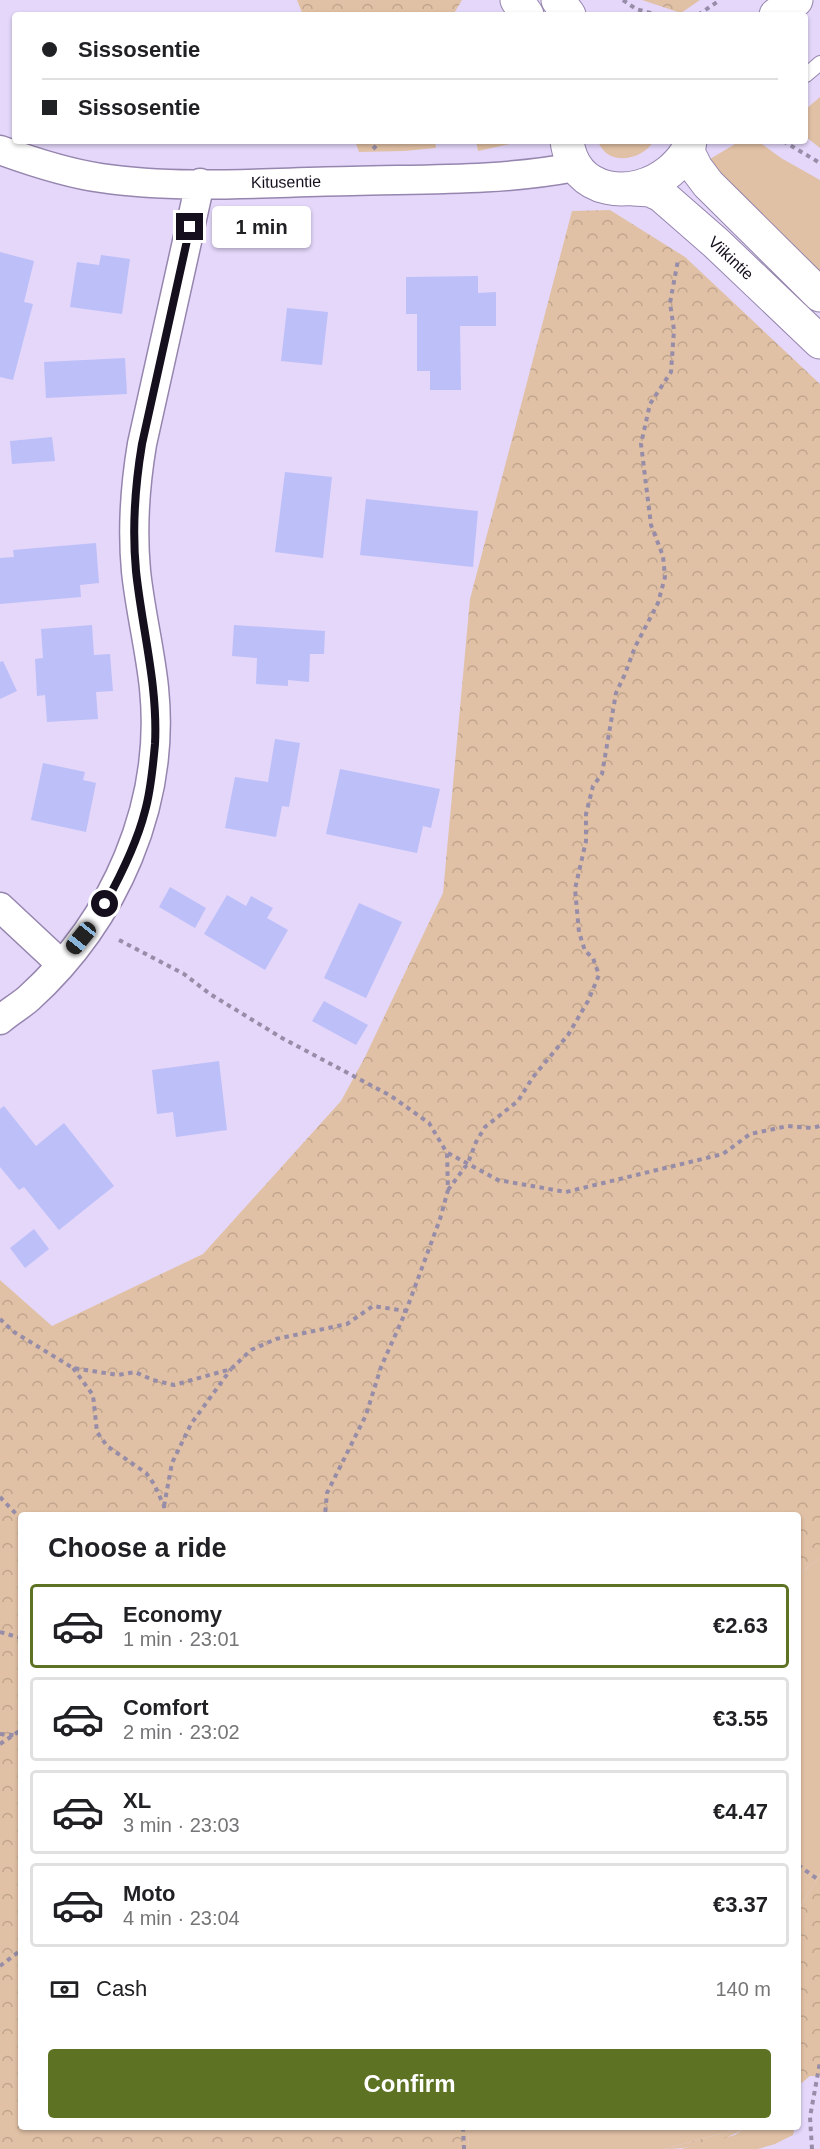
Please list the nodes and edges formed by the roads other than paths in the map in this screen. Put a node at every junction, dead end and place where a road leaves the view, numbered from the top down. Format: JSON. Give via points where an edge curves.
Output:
{"nodes":[{"id":1,"x":796,"y":0,"type":"edge"},
{"id":2,"x":780,"y":12,"type":"edge"},
{"id":3,"x":820,"y":63,"type":"edge"},
{"id":4,"x":808,"y":73,"type":"edge"},
{"id":5,"x":692,"y":145,"type":"edge"},
{"id":6,"x":0,"y":150,"type":"edge"},
{"id":7,"x":571,"y":154,"type":"edge"},
{"id":8,"x":200,"y":183,"type":"junction"},
{"id":9,"x":634,"y":189,"type":"junction"},
{"id":10,"x":820,"y":295,"type":"edge"},
{"id":11,"x":820,"y":342,"type":"edge"},
{"id":12,"x":0,"y":907,"type":"edge"},
{"id":13,"x":61,"y":963,"type":"junction"},
{"id":14,"x":0,"y":1020,"type":"edge"}],
"edges":[{"from":1,"to":2,"type":"main road"},
{"from":3,"to":4,"type":"lane"},
{"from":5,"to":9,"type":"main road","via":[[658,182]]},
{"from":5,"to":10,"type":"main road","via":[[696,168],[708,184]]},
{"from":6,"to":8,"type":"street","name":"Kitusentie","via":[[46,167],[101,178]]},
{"from":7,"to":8,"type":"street","name":"Kitusentie","via":[[520,175]]},
{"from":7,"to":9,"type":"main road","name":"Viikintie","via":[[591,181],[610,189]]},
{"from":8,"to":13,"type":"street","via":[[136,480],[136,572],[154,690],[155,743],[149,790],[145,812],[120,877],[91,926]]},
{"from":9,"to":11,"type":"main road","name":"Viikintie","via":[[661,195]]},
{"from":12,"to":13,"type":"street"},
{"from":13,"to":14,"type":"street","via":[[29,998]]}]}
